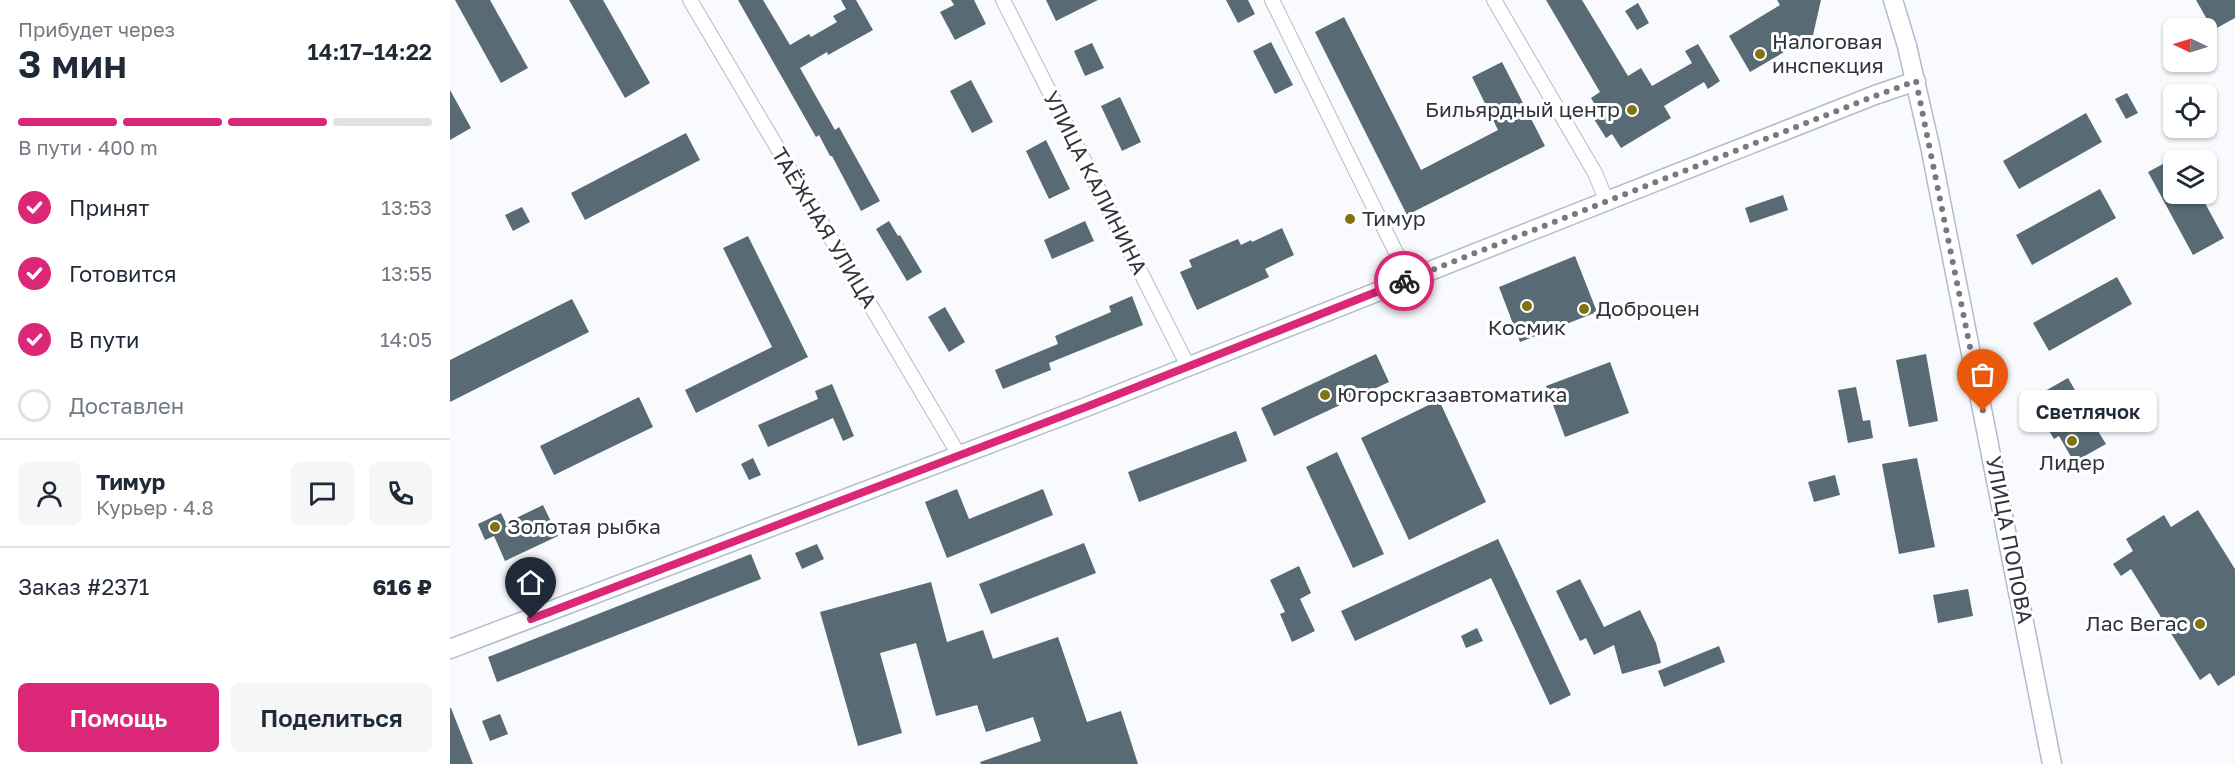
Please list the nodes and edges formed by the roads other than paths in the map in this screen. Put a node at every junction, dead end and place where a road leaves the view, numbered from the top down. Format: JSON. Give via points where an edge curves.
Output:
{"nodes":[{"id":1,"x":690,"y":0,"type":"edge"},
{"id":2,"x":1003,"y":0,"type":"edge"},
{"id":3,"x":1272,"y":0,"type":"edge"},
{"id":4,"x":1494,"y":0,"type":"edge"},
{"id":5,"x":1893,"y":0,"type":"edge"},
{"id":6,"x":1916,"y":81,"type":"junction"},
{"id":7,"x":1607,"y":202,"type":"junction"},
{"id":8,"x":1409,"y":279,"type":"junction"},
{"id":9,"x":1188,"y":366,"type":"junction"},
{"id":10,"x":959,"y":455,"type":"junction"},
{"id":11,"x":450,"y":650,"type":"edge"},
{"id":12,"x":2052,"y":764,"type":"edge"}],
"edges":[{"from":1,"to":10,"type":"street","name":"ТАЁЖНАЯ УЛИЦА"},
{"from":2,"to":9,"type":"street","name":"УЛИЦА КАЛИНИНА"},
{"from":3,"to":8,"type":"street"},
{"from":4,"to":7,"type":"street","via":[[1595,173]]},
{"from":5,"to":6,"type":"street","name":"УЛИЦА ПОПОВА"},
{"from":6,"to":7,"type":"street"},
{"from":6,"to":12,"type":"street","name":"УЛИЦА ПОПОВА"},
{"from":7,"to":8,"type":"street"},
{"from":8,"to":9,"type":"street"},
{"from":9,"to":10,"type":"street"},
{"from":10,"to":11,"type":"street"}]}
